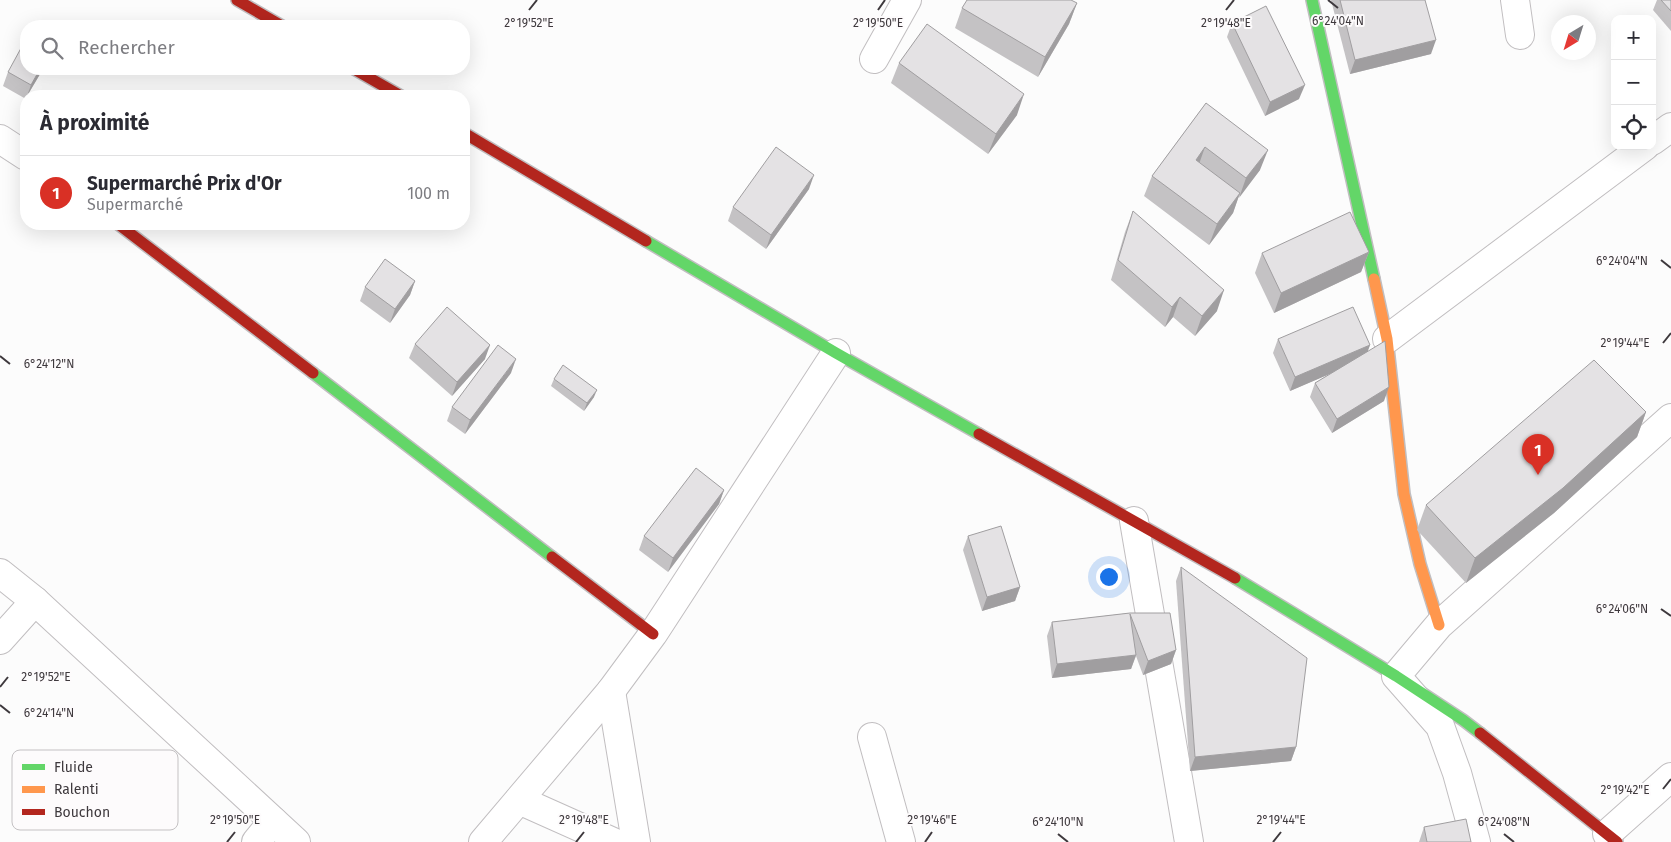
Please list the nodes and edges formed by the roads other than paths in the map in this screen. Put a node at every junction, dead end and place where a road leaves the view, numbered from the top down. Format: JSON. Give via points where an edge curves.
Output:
{"nodes":[{"id":1,"x":237,"y":0,"type":"edge"},
{"id":2,"x":907,"y":0,"type":"edge"},
{"id":3,"x":1312,"y":0,"type":"edge"},
{"id":4,"x":1515,"y":0,"type":"edge"},
{"id":5,"x":272,"y":20,"type":"edge"},
{"id":6,"x":1520,"y":35,"type":"dead end"},
{"id":7,"x":874,"y":60,"type":"dead end"},
{"id":8,"x":364,"y":75,"type":"edge"},
{"id":9,"x":391,"y":90,"type":"edge"},
{"id":10,"x":1671,"y":127,"type":"edge"},
{"id":11,"x":470,"y":137,"type":"edge"},
{"id":12,"x":1656,"y":138,"type":"edge"},
{"id":13,"x":0,"y":139,"type":"edge"},
{"id":14,"x":1640,"y":150,"type":"edge"},
{"id":15,"x":20,"y":152,"type":"edge"},
{"id":16,"x":126,"y":230,"type":"edge"},
{"id":17,"x":1387,"y":339,"type":"junction"},
{"id":18,"x":836,"y":353,"type":"junction"},
{"id":19,"x":1671,"y":418,"type":"edge"},
{"id":20,"x":1134,"y":521,"type":"junction"},
{"id":21,"x":0,"y":573,"type":"edge"},
{"id":22,"x":35,"y":601,"type":"junction"},
{"id":23,"x":1439,"y":625,"type":"junction"},
{"id":24,"x":653,"y":634,"type":"junction"},
{"id":25,"x":0,"y":640,"type":"edge"},
{"id":26,"x":1396,"y":676,"type":"junction"},
{"id":27,"x":611,"y":691,"type":"junction"},
{"id":28,"x":872,"y":737,"type":"dead end"},
{"id":29,"x":1671,"y":777,"type":"edge"},
{"id":30,"x":519,"y":800,"type":"junction"},
{"id":31,"x":273,"y":821,"type":"junction"},
{"id":32,"x":1612,"y":838,"type":"edge"},
{"id":33,"x":256,"y":842,"type":"edge"},
{"id":34,"x":296,"y":842,"type":"edge"},
{"id":35,"x":483,"y":842,"type":"edge"},
{"id":36,"x":612,"y":842,"type":"edge"},
{"id":37,"x":636,"y":842,"type":"edge"},
{"id":38,"x":900,"y":842,"type":"edge"},
{"id":39,"x":1189,"y":842,"type":"edge"},
{"id":40,"x":1476,"y":842,"type":"edge"}],
"edges":[{"from":1,"to":5,"type":"main road"},
{"from":2,"to":7,"type":"street"},
{"from":3,"to":17,"type":"main road"},
{"from":4,"to":6,"type":"street"},
{"from":8,"to":9,"type":"main road"},
{"from":10,"to":12,"type":"street"},
{"from":11,"to":18,"type":"main road"},
{"from":13,"to":15,"type":"street"},
{"from":14,"to":17,"type":"street"},
{"from":16,"to":24,"type":"main road"},
{"from":17,"to":23,"type":"main road","via":[[1404,494],[1420,564]]},
{"from":18,"to":20,"type":"main road"},
{"from":18,"to":24,"type":"street"},
{"from":19,"to":23,"type":"street"},
{"from":20,"to":26,"type":"main road","via":[[1211,563]]},
{"from":20,"to":39,"type":"street"},
{"from":21,"to":22,"type":"street"},
{"from":22,"to":25,"type":"street"},
{"from":22,"to":31,"type":"street"},
{"from":23,"to":26,"type":"street"},
{"from":24,"to":27,"type":"street"},
{"from":26,"to":32,"type":"main road","via":[[1463,720]]},
{"from":26,"to":40,"type":"street","via":[[1440,726]]},
{"from":27,"to":30,"type":"street"},
{"from":27,"to":37,"type":"street"},
{"from":28,"to":38,"type":"street"},
{"from":29,"to":32,"type":"street"},
{"from":30,"to":35,"type":"street"},
{"from":30,"to":36,"type":"street"},
{"from":31,"to":33,"type":"street"},
{"from":31,"to":34,"type":"street"}]}
